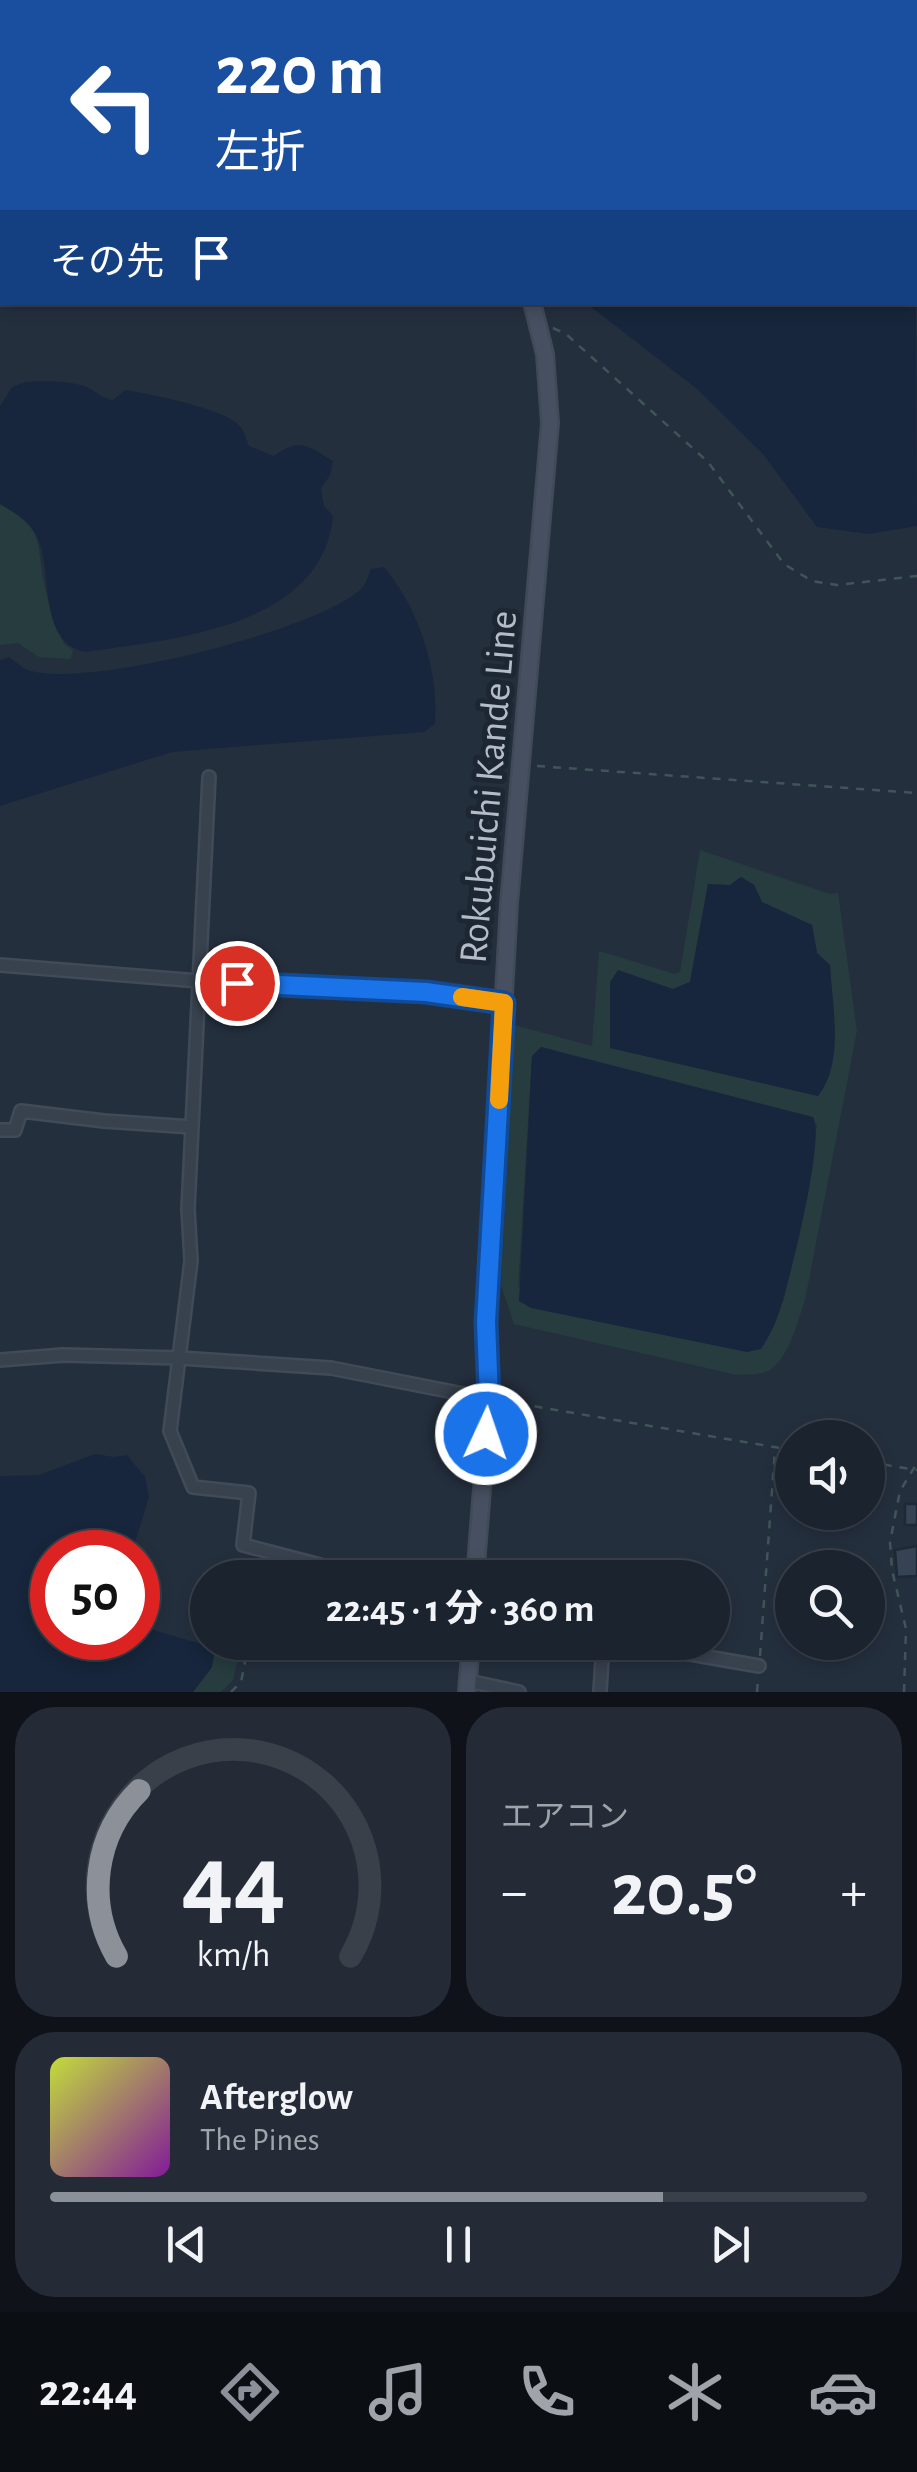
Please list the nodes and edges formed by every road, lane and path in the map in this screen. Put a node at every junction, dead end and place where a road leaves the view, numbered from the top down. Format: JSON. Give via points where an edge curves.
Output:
{"nodes":[{"id":1,"x":533,"y":305,"type":"edge"},
{"id":2,"x":538,"y":321,"type":"junction"},
{"id":3,"x":917,"y":576,"type":"edge"},
{"id":4,"x":521,"y":765,"type":"junction"},
{"id":5,"x":209,"y":776,"type":"dead end"},
{"id":6,"x":917,"y":793,"type":"edge"},
{"id":7,"x":0,"y":965,"type":"edge"},
{"id":8,"x":199,"y":981,"type":"junction"},
{"id":9,"x":504,"y":1003,"type":"junction"},
{"id":10,"x":192,"y":1128,"type":"junction"},
{"id":11,"x":0,"y":1130,"type":"edge"},
{"id":12,"x":180,"y":1358,"type":"junction"},
{"id":13,"x":0,"y":1360,"type":"edge"},
{"id":14,"x":489,"y":1398,"type":"junction"},
{"id":15,"x":775,"y":1448,"type":"joint"},
{"id":16,"x":917,"y":1463,"type":"edge"},
{"id":17,"x":885,"y":1465,"type":"edge"},
{"id":18,"x":916,"y":1470,"type":"edge"},
{"id":19,"x":266,"y":1553,"type":"junction"},
{"id":20,"x":265,"y":1560,"type":"edge"},
{"id":21,"x":295,"y":1560,"type":"edge"},
{"id":22,"x":476,"y":1560,"type":"edge"},
{"id":23,"x":246,"y":1660,"type":"edge"},
{"id":24,"x":470,"y":1660,"type":"edge"},
{"id":25,"x":603,"y":1660,"type":"edge"},
{"id":26,"x":725,"y":1660,"type":"edge"},
{"id":27,"x":759,"y":1666,"type":"junction"},
{"id":28,"x":468,"y":1686,"type":"edge"},
{"id":29,"x":231,"y":1692,"type":"edge"},
{"id":30,"x":518,"y":1692,"type":"edge"},
{"id":31,"x":600,"y":1692,"type":"edge"},
{"id":32,"x":757,"y":1692,"type":"edge"},
{"id":33,"x":904,"y":1692,"type":"edge"}],
"edges":[{"from":1,"to":2,"type":"main road","name":"Rokubuichi Kande Line"},
{"from":2,"to":3,"type":"path","via":[[566,334],[708,462],[784,564],[812,581],[837,585]]},
{"from":2,"to":4,"type":"main road","name":"Rokubuichi Kande Line","via":[[550,423]]},
{"from":4,"to":6,"type":"path"},
{"from":4,"to":9,"type":"main road","name":"Rokubuichi Kande Line"},
{"from":5,"to":8,"type":"street"},
{"from":7,"to":8,"type":"street"},
{"from":8,"to":9,"type":"street","via":[[426,992]]},
{"from":8,"to":10,"type":"street"},
{"from":9,"to":14,"type":"main road","name":"Rokubuichi Kande Line","via":[[486,1322]]},
{"from":10,"to":11,"type":"street","via":[[21,1111],[15,1130]]},
{"from":10,"to":12,"type":"street","via":[[191,1261]]},
{"from":12,"to":13,"type":"street"},
{"from":12,"to":14,"type":"street","via":[[330,1368]]},
{"from":12,"to":19,"type":"street","via":[[170,1431],[193,1487],[249,1493],[244,1545]]},
{"from":14,"to":15,"type":"path"},
{"from":14,"to":22,"type":"main road","name":"Rokubuichi Kande Line"},
{"from":15,"to":27,"type":"path"},
{"from":16,"to":18,"type":"path"},
{"from":17,"to":18,"type":"path"},
{"from":18,"to":33,"type":"path","via":[[900,1491],[890,1542],[906,1630]]},
{"from":19,"to":20,"type":"path"},
{"from":19,"to":21,"type":"street"},
{"from":23,"to":29,"type":"path","via":[[242,1682]]},
{"from":24,"to":28,"type":"main road"},
{"from":25,"to":31,"type":"street"},
{"from":26,"to":27,"type":"street"},
{"from":27,"to":32,"type":"path"},
{"from":28,"to":30,"type":"street"}]}
